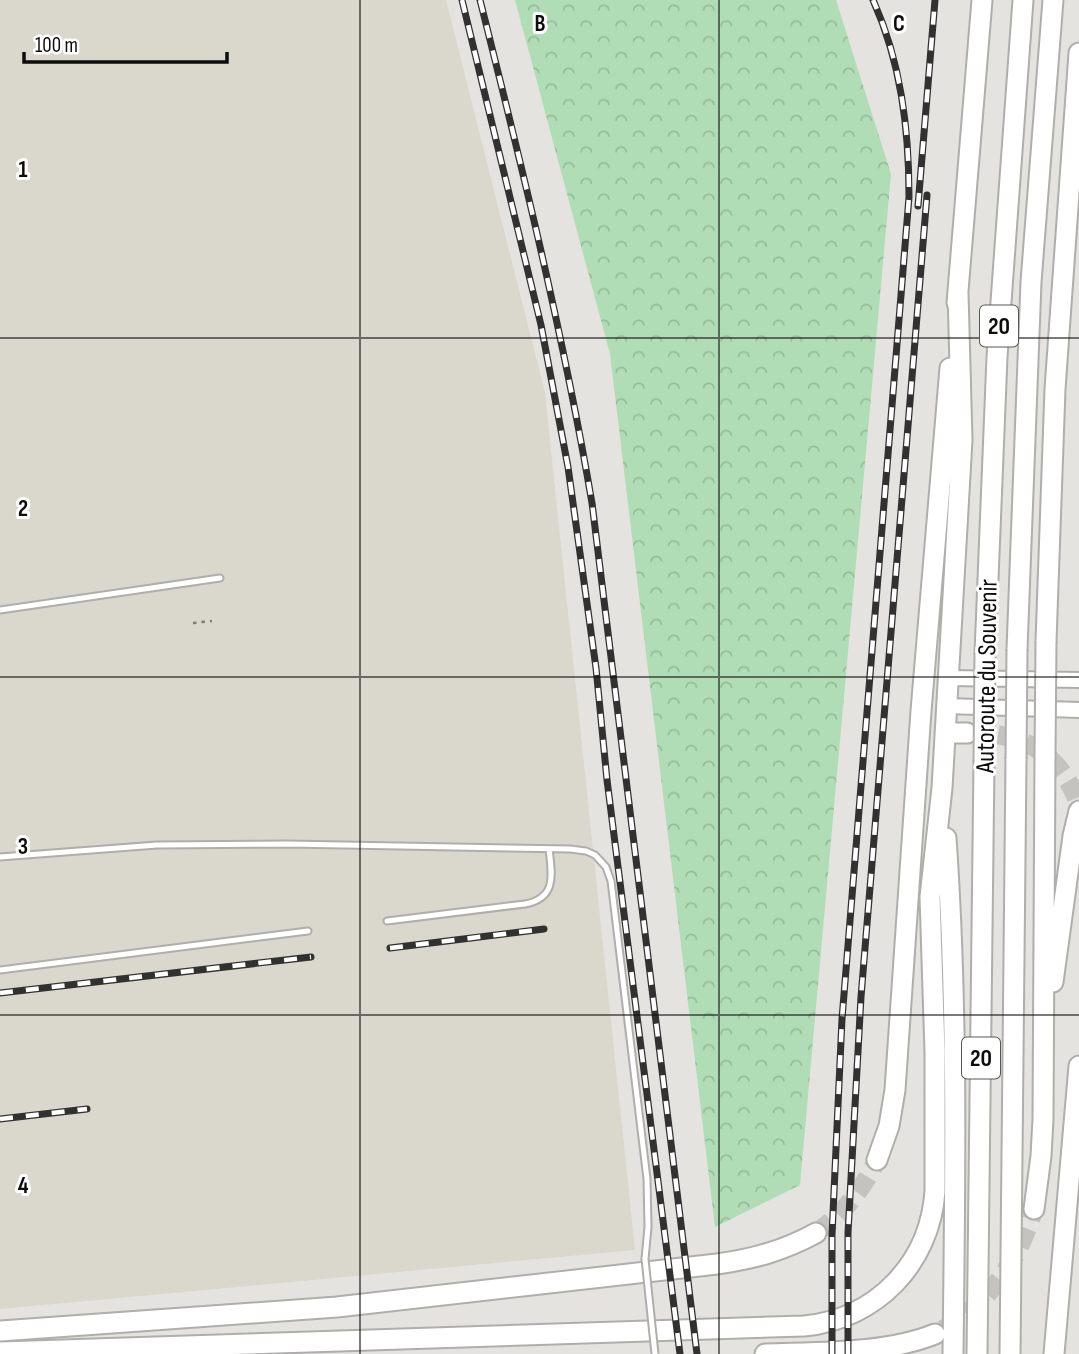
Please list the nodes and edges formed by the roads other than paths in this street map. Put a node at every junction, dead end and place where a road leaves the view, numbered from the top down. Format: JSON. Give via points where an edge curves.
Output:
{"nodes":[{"id":1,"x":982,"y":0,"type":"edge"},
{"id":2,"x":1023,"y":0,"type":"edge"},
{"id":3,"x":1053,"y":0,"type":"edge"},
{"id":4,"x":1079,"y":54,"type":"edge"},
{"id":5,"x":958,"y":293,"type":"junction"},
{"id":6,"x":220,"y":578,"type":"dead end"},
{"id":7,"x":0,"y":610,"type":"edge"},
{"id":8,"x":948,"y":678,"type":"junction"},
{"id":9,"x":1079,"y":680,"type":"edge"},
{"id":10,"x":946,"y":706,"type":"junction"},
{"id":11,"x":1079,"y":710,"type":"edge"},
{"id":12,"x":945,"y":733,"type":"junction"},
{"id":13,"x":967,"y":733,"type":"tunnel mouth"},
{"id":14,"x":942,"y":788,"type":"junction"},
{"id":15,"x":1079,"y":811,"type":"edge"},
{"id":16,"x":550,"y":849,"type":"junction"},
{"id":17,"x":0,"y":857,"type":"edge"},
{"id":18,"x":387,"y":921,"type":"dead end"},
{"id":19,"x":308,"y":931,"type":"dead end"},
{"id":20,"x":0,"y":970,"type":"edge"},
{"id":21,"x":1043,"y":1059,"type":"junction"},
{"id":22,"x":1079,"y":1066,"type":"edge"},
{"id":23,"x":877,"y":1160,"type":"tunnel mouth"},
{"id":24,"x":1034,"y":1209,"type":"tunnel mouth"},
{"id":25,"x":816,"y":1233,"type":"tunnel mouth"},
{"id":26,"x":0,"y":1331,"type":"edge"},
{"id":27,"x":935,"y":1334,"type":"tunnel mouth"},
{"id":28,"x":0,"y":1352,"type":"edge"},
{"id":29,"x":795,"y":1353,"type":"edge"},
{"id":30,"x":655,"y":1354,"type":"edge"},
{"id":31,"x":765,"y":1354,"type":"edge"},
{"id":32,"x":953,"y":1354,"type":"edge"},
{"id":33,"x":978,"y":1354,"type":"edge"},
{"id":34,"x":1010,"y":1354,"type":"edge"},
{"id":35,"x":1054,"y":1354,"type":"edge"}],
"edges":[{"from":1,"to":5,"type":"highway"},
{"from":2,"to":33,"type":"highway","name":"Autoroute du Souvenir","number":"20","bridge":true,"via":[[994,409],[985,653]]},
{"from":3,"to":34,"type":"highway","name":"Autoroute du Souvenir","number":"20","bridge":true,"via":[[1030,294],[1017,649]]},
{"from":4,"to":21,"type":"highway","bridge":true,"via":[[1055,389],[1046,641]]},
{"from":5,"to":8,"type":"highway","via":[[962,440]]},
{"from":5,"to":23,"type":"highway","via":[[921,711],[895,1090],[890,1126]]},
{"from":6,"to":7,"type":"lane"},
{"from":8,"to":9,"type":"main road"},
{"from":8,"to":10,"type":"highway"},
{"from":10,"to":11,"type":"main road"},
{"from":10,"to":12,"type":"highway"},
{"from":12,"to":13,"type":"highway"},
{"from":12,"to":14,"type":"highway"},
{"from":14,"to":28,"type":"highway","via":[[930,897],[934,1202],[924,1242],[907,1270],[865,1307],[824,1324],[773,1327]]},
{"from":14,"to":32,"type":"highway","via":[[954,1046]]},
{"from":15,"to":21,"type":"highway"},
{"from":16,"to":17,"type":"lane","via":[[157,845]]},
{"from":16,"to":18,"type":"lane","via":[[551,881],[541,900]]},
{"from":16,"to":30,"type":"lane","bridge":true,"via":[[586,851],[601,860],[610,873],[647,1179],[645,1259]]},
{"from":19,"to":20,"type":"lane"},
{"from":21,"to":24,"type":"highway","via":[[1042,1141]]},
{"from":22,"to":35,"type":"highway"},
{"from":25,"to":26,"type":"highway","via":[[767,1255],[717,1264],[337,1307]]},
{"from":27,"to":29,"type":"highway","via":[[890,1348]]},
{"from":29,"to":31,"type":"highway"}]}
